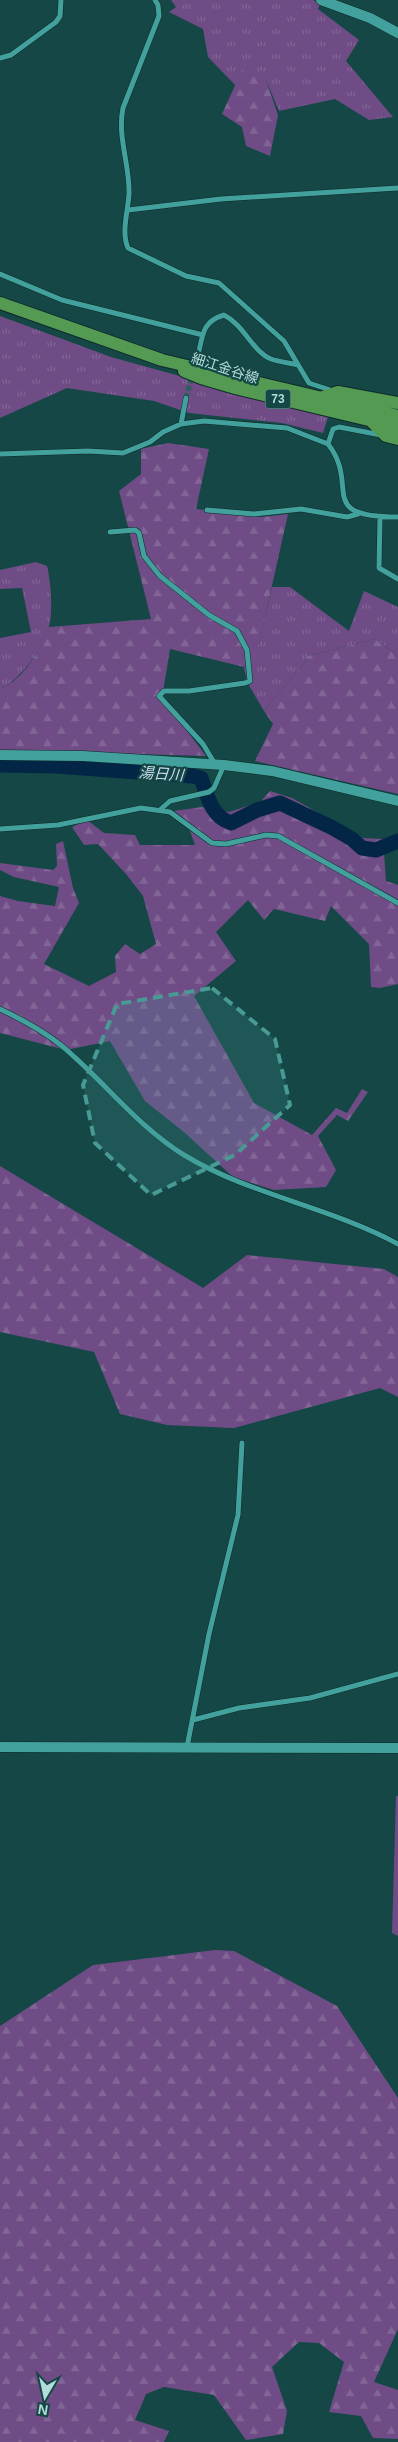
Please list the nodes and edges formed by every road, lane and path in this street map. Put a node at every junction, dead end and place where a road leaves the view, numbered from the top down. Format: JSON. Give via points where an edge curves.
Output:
{"nodes":[{"id":1,"x":61,"y":0,"type":"edge"},
{"id":2,"x":155,"y":0,"type":"edge"},
{"id":3,"x":321,"y":0,"type":"edge"},
{"id":4,"x":398,"y":33,"type":"edge"},
{"id":5,"x":0,"y":58,"type":"edge"},
{"id":6,"x":398,"y":188,"type":"edge"},
{"id":7,"x":128,"y":210,"type":"junction"},
{"id":8,"x":0,"y":274,"type":"edge"},
{"id":9,"x":0,"y":303,"type":"edge"},
{"id":10,"x":203,"y":336,"type":"junction"},
{"id":11,"x":199,"y":351,"type":"tunnel mouth"},
{"id":12,"x":162,"y":360,"type":"junction"},
{"id":13,"x":298,"y":364,"type":"junction"},
{"id":14,"x":338,"y":392,"type":"junction"},
{"id":15,"x":186,"y":398,"type":"tunnel mouth"},
{"id":16,"x":317,"y":399,"type":"junction"},
{"id":17,"x":398,"y":404,"type":"edge"},
{"id":18,"x":398,"y":416,"type":"edge"},
{"id":19,"x":372,"y":422,"type":"junction"},
{"id":20,"x":180,"y":424,"type":"junction"},
{"id":21,"x":398,"y":427,"type":"edge"},
{"id":22,"x":392,"y":438,"type":"edge"},
{"id":23,"x":328,"y":444,"type":"junction"},
{"id":24,"x":0,"y":454,"type":"edge"},
{"id":25,"x":207,"y":510,"type":"dead end"},
{"id":26,"x":358,"y":514,"type":"junction"},
{"id":27,"x":380,"y":517,"type":"junction"},
{"id":28,"x":398,"y":517,"type":"edge"},
{"id":29,"x":110,"y":532,"type":"dead end"},
{"id":30,"x":398,"y":579,"type":"edge"},
{"id":31,"x":0,"y":755,"type":"edge"},
{"id":32,"x":219,"y":765,"type":"junction"},
{"id":33,"x":398,"y":801,"type":"edge"},
{"id":34,"x":161,"y":809,"type":"junction"},
{"id":35,"x":0,"y":829,"type":"edge"},
{"id":36,"x":398,"y":903,"type":"edge"},
{"id":37,"x":0,"y":1009,"type":"edge"},
{"id":38,"x":398,"y":1244,"type":"edge"},
{"id":39,"x":242,"y":1443,"type":"dead end"},
{"id":40,"x":398,"y":1674,"type":"edge"},
{"id":41,"x":193,"y":1720,"type":"junction"},
{"id":42,"x":0,"y":1747,"type":"edge"},
{"id":43,"x":187,"y":1747,"type":"junction"},
{"id":44,"x":398,"y":1748,"type":"edge"}],
"edges":[{"from":1,"to":5,"type":"street","via":[[60,16],[56,22],[10,55]]},
{"from":2,"to":7,"type":"street","via":[[159,16],[120,122],[129,191]]},
{"from":3,"to":4,"type":"street","via":[[370,18]]},
{"from":6,"to":7,"type":"street","via":[[221,199]]},
{"from":7,"to":13,"type":"street","via":[[124,239],[128,248],[186,276],[219,283],[284,341]]},
{"from":8,"to":10,"type":"street","via":[[62,300]]},
{"from":9,"to":12,"type":"main road","name":"細江金谷線","number":"73"},
{"from":10,"to":11,"type":"street"},
{"from":10,"to":13,"type":"street","via":[[212,319],[224,315],[235,320],[263,354],[271,359]]},
{"from":12,"to":16,"type":"main road","name":"細江金谷線","number":"73"},
{"from":12,"to":19,"type":"main road","name":"細江金谷線","number":"73","via":[[201,378]]},
{"from":13,"to":14,"type":"street","via":[[309,383]]},
{"from":14,"to":16,"type":"main road"},
{"from":14,"to":17,"type":"main road"},
{"from":15,"to":20,"type":"street"},
{"from":16,"to":18,"type":"main road","name":"細江金谷線","number":"73"},
{"from":19,"to":21,"type":"main road","name":"細江金谷線","number":"73"},
{"from":19,"to":22,"type":"main road"},
{"from":20,"to":23,"type":"street","via":[[204,422],[287,428]]},
{"from":20,"to":24,"type":"street","via":[[150,442],[122,453]]},
{"from":22,"to":23,"type":"street","via":[[339,427],[333,429]]},
{"from":23,"to":26,"type":"street","via":[[336,458],[344,499],[348,508]]},
{"from":25,"to":26,"type":"street","via":[[254,514],[301,509],[347,517]]},
{"from":26,"to":27,"type":"street"},
{"from":27,"to":28,"type":"street"},
{"from":27,"to":30,"type":"street","via":[[379,568]]},
{"from":29,"to":32,"type":"street","via":[[134,530],[139,533],[144,556],[160,576],[236,631],[247,650],[250,681],[245,684],[164,691],[159,696]]},
{"from":31,"to":32,"type":"street","via":[[83,756]]},
{"from":32,"to":33,"type":"street","via":[[272,771]]},
{"from":32,"to":34,"type":"street","via":[[214,788],[209,792],[170,801]]},
{"from":34,"to":35,"type":"street","via":[[141,808],[58,825]]},
{"from":34,"to":36,"type":"street","via":[[212,843],[278,836]]},
{"from":37,"to":38,"type":"street","via":[[61,1045],[146,1128],[184,1155],[246,1185]]},
{"from":39,"to":41,"type":"street","via":[[238,1515],[209,1634]]},
{"from":40,"to":41,"type":"street","via":[[310,1698],[239,1708]]},
{"from":41,"to":43,"type":"street"},
{"from":42,"to":43,"type":"street"},
{"from":43,"to":44,"type":"street"}]}
